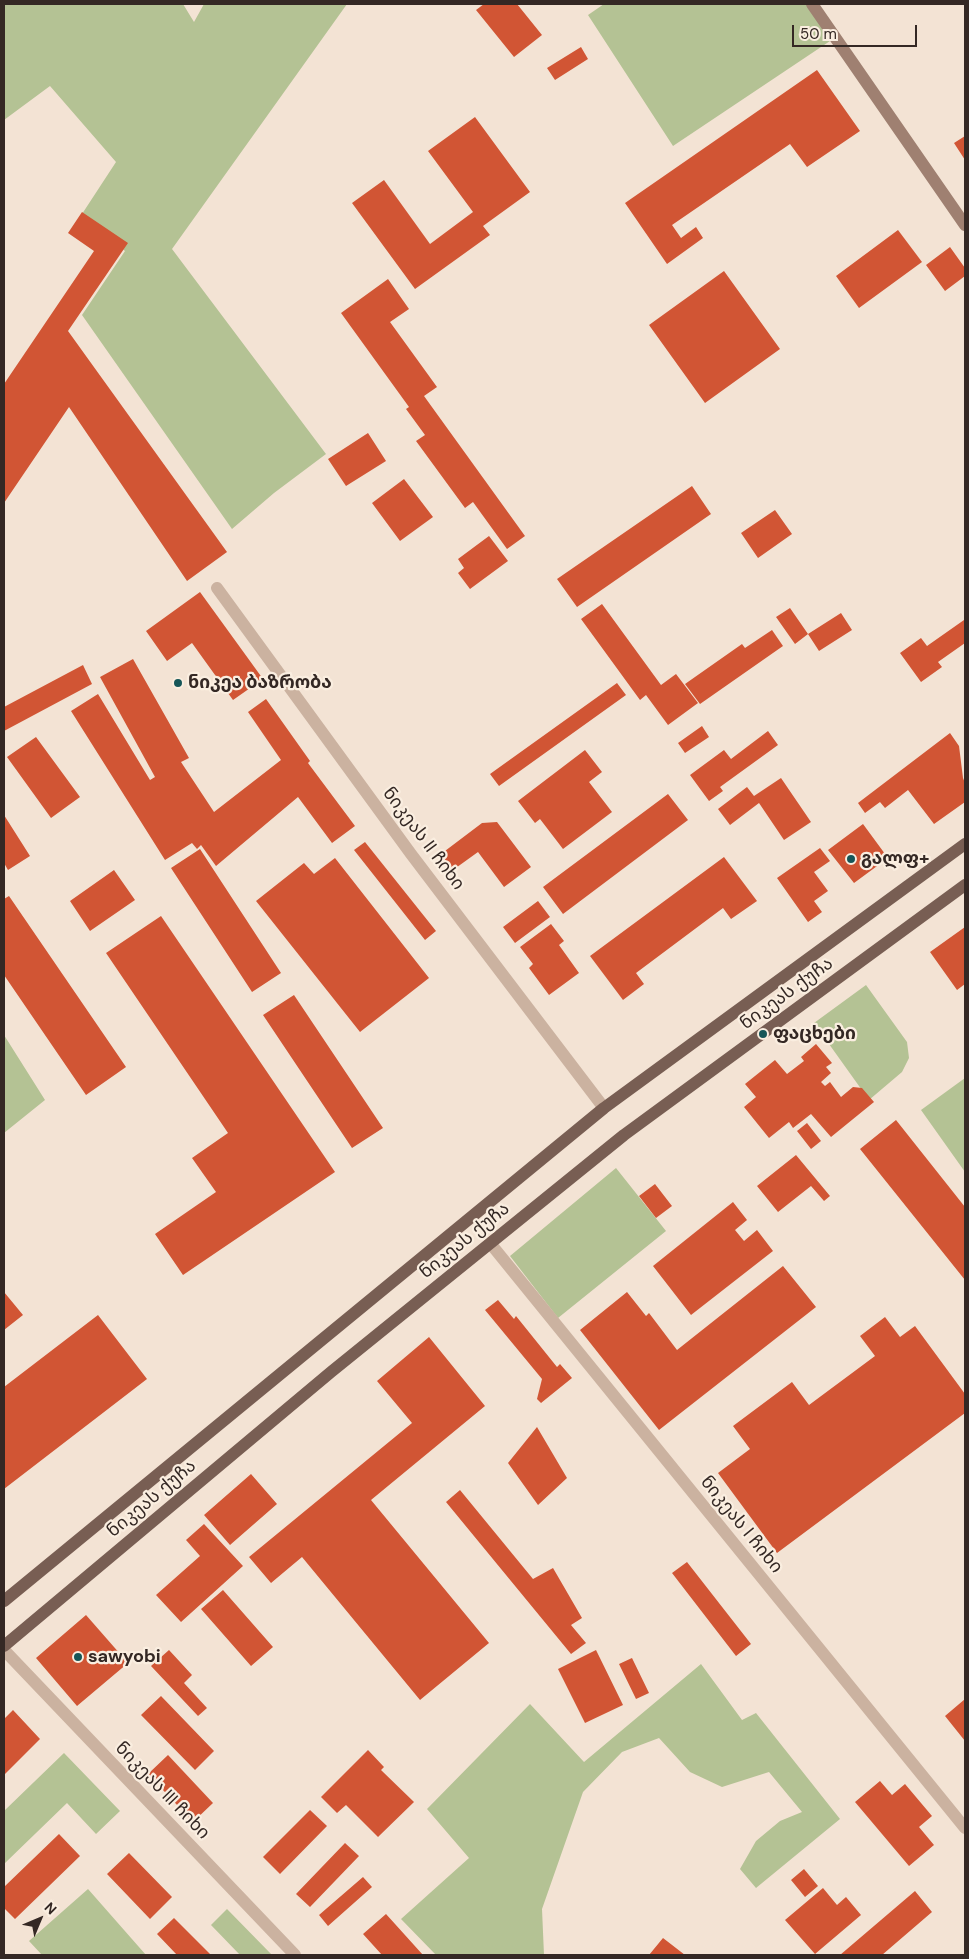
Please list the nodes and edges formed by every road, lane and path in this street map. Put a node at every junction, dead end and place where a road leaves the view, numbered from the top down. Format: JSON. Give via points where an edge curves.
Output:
{"nodes":[{"id":1,"x":812,"y":4,"type":"edge"},
{"id":2,"x":965,"y":225,"type":"edge"},
{"id":3,"x":217,"y":588,"type":"dead end"},
{"id":4,"x":965,"y":844,"type":"edge"},
{"id":5,"x":965,"y":886,"type":"edge"},
{"id":6,"x":604,"y":1108,"type":"junction"},
{"id":7,"x":490,"y":1243,"type":"junction"},
{"id":8,"x":4,"y":1601,"type":"edge"},
{"id":9,"x":4,"y":1648,"type":"edge"},
{"id":10,"x":965,"y":1828,"type":"edge"},
{"id":11,"x":294,"y":1955,"type":"edge"}],
"edges":[{"from":1,"to":2,"type":"street"},
{"from":3,"to":6,"type":"street","name":"ნიკეას II ჩიხი","via":[[411,854]]},
{"from":4,"to":6,"type":"main road","name":"ნიკეას ქუჩა"},
{"from":5,"to":7,"type":"main road","name":"ნიკეას ქუჩა","via":[[624,1135]]},
{"from":6,"to":8,"type":"main road","name":"ნიკეას ქუჩა"},
{"from":7,"to":9,"type":"main road","name":"ნიკეას ქუჩა","via":[[338,1366]]},
{"from":7,"to":10,"type":"street","name":"ნიკეას I ჩიხი"},
{"from":9,"to":11,"type":"street","name":"ნიკეას III ჩიხი"}]}
